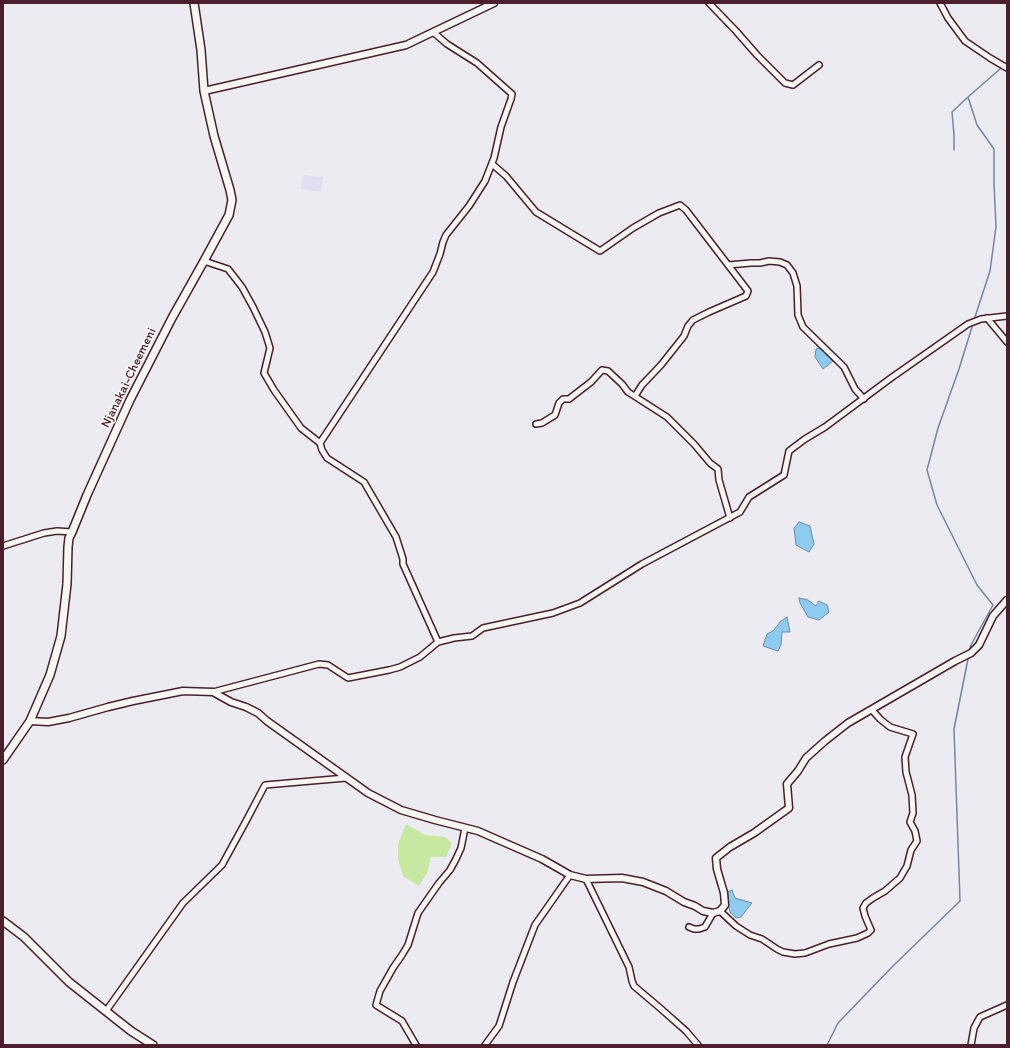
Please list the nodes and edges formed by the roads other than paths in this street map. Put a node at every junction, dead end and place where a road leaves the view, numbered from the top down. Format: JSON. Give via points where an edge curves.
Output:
{"nodes":[{"id":1,"x":194,"y":3,"type":"edge"},
{"id":2,"x":494,"y":3,"type":"edge"},
{"id":3,"x":709,"y":3,"type":"edge"},
{"id":4,"x":940,"y":3,"type":"edge"},
{"id":5,"x":433,"y":32,"type":"junction"},
{"id":6,"x":819,"y":65,"type":"dead end"},
{"id":7,"x":1007,"y":68,"type":"edge"},
{"id":8,"x":204,"y":91,"type":"junction"},
{"id":9,"x":492,"y":164,"type":"junction"},
{"id":10,"x":204,"y":261,"type":"junction"},
{"id":11,"x":728,"y":265,"type":"junction"},
{"id":12,"x":1007,"y":316,"type":"edge"},
{"id":13,"x":987,"y":318,"type":"junction"},
{"id":14,"x":1007,"y":342,"type":"edge"},
{"id":15,"x":635,"y":396,"type":"junction"},
{"id":16,"x":864,"y":398,"type":"junction"},
{"id":17,"x":536,"y":424,"type":"dead end"},
{"id":18,"x":320,"y":443,"type":"junction"},
{"id":19,"x":730,"y":518,"type":"junction"},
{"id":20,"x":72,"y":532,"type":"junction"},
{"id":21,"x":3,"y":546,"type":"edge"},
{"id":22,"x":1007,"y":600,"type":"edge"},
{"id":23,"x":438,"y":642,"type":"junction"},
{"id":24,"x":212,"y":692,"type":"junction"},
{"id":25,"x":872,"y":710,"type":"junction"},
{"id":26,"x":30,"y":721,"type":"junction"},
{"id":27,"x":3,"y":760,"type":"edge"},
{"id":28,"x":346,"y":778,"type":"junction"},
{"id":29,"x":465,"y":828,"type":"junction"},
{"id":30,"x":570,"y":875,"type":"junction"},
{"id":31,"x":586,"y":879,"type":"junction"},
{"id":32,"x":717,"y":912,"type":"junction"},
{"id":33,"x":3,"y":921,"type":"edge"},
{"id":34,"x":689,"y":927,"type":"dead end"},
{"id":35,"x":1007,"y":1005,"type":"edge"},
{"id":36,"x":106,"y":1011,"type":"junction"},
{"id":37,"x":153,"y":1045,"type":"edge"},
{"id":38,"x":416,"y":1045,"type":"edge"},
{"id":39,"x":485,"y":1045,"type":"edge"},
{"id":40,"x":698,"y":1045,"type":"edge"},
{"id":41,"x":971,"y":1045,"type":"edge"}],
"edges":[{"from":1,"to":8,"type":"main road","name":"Njanakai-Cheemeni"},
{"from":2,"to":5,"type":"street"},
{"from":3,"to":6,"type":"street","via":[[785,83],[793,85]]},
{"from":4,"to":7,"type":"street","via":[[965,41]]},
{"from":5,"to":8,"type":"street","via":[[406,45]]},
{"from":5,"to":9,"type":"street","via":[[476,62],[512,94]]},
{"from":8,"to":10,"type":"main road","name":"Njanakai-Cheemeni","via":[[232,200],[229,214]]},
{"from":9,"to":11,"type":"street","via":[[506,176],[536,212],[600,251],[659,213],[680,205]]},
{"from":9,"to":18,"type":"street","via":[[485,181],[469,206],[446,235],[433,272]]},
{"from":10,"to":18,"type":"street","via":[[228,269],[242,287],[265,332],[270,348],[264,373],[301,428]]},
{"from":10,"to":20,"type":"main road","name":"Njanakai-Cheemeni","via":[[130,400]]},
{"from":11,"to":15,"type":"street","via":[[748,291],[746,296],[693,320],[684,336]]},
{"from":11,"to":16,"type":"street","via":[[770,261],[788,265],[797,286],[798,315],[803,327],[844,367],[855,389]]},
{"from":12,"to":13,"type":"street"},
{"from":13,"to":14,"type":"street"},
{"from":13,"to":16,"type":"street","via":[[968,324]]},
{"from":15,"to":17,"type":"street","via":[[608,371],[602,370],[592,382],[569,399],[563,399],[555,415]]},
{"from":15,"to":19,"type":"street","via":[[667,417],[718,469]]},
{"from":16,"to":19,"type":"street","via":[[789,451],[784,476],[750,497],[740,512]]},
{"from":18,"to":23,"type":"street","via":[[327,458],[364,482],[396,537],[403,564]]},
{"from":19,"to":23,"type":"street","via":[[642,564],[580,603],[554,613],[484,628],[472,636]]},
{"from":20,"to":21,"type":"street","via":[[44,533]]},
{"from":20,"to":26,"type":"main road","name":"Njanakai-Cheemeni","via":[[68,547],[61,636],[50,675]]},
{"from":22,"to":25,"type":"street","via":[[993,616],[979,645],[971,653]]},
{"from":23,"to":24,"type":"street","via":[[420,657],[389,670],[348,678],[328,665],[318,664]]},
{"from":24,"to":26,"type":"street","via":[[183,691],[55,721]]},
{"from":24,"to":28,"type":"street","via":[[258,713]]},
{"from":25,"to":32,"type":"street","via":[[848,723],[806,758],[787,784],[789,808],[716,858],[725,905]]},
{"from":25,"to":32,"type":"street","via":[[890,727],[913,734],[904,757],[912,795],[913,813],[910,822],[917,841],[900,878],[872,898],[863,908],[871,930],[857,938],[795,954],[783,952],[750,935]]},
{"from":26,"to":27,"type":"main road","name":"Njanakai-Cheemeni"},
{"from":28,"to":29,"type":"street","via":[[401,810]]},
{"from":28,"to":36,"type":"street","via":[[265,785],[222,865],[183,902]]},
{"from":29,"to":30,"type":"street","via":[[517,847]]},
{"from":29,"to":38,"type":"street","via":[[456,859],[418,913],[408,945],[380,991],[376,1005],[402,1022]]},
{"from":30,"to":31,"type":"street"},
{"from":30,"to":39,"type":"street","via":[[536,925],[499,1026]]},
{"from":31,"to":32,"type":"street","via":[[622,878],[644,882],[703,911]]},
{"from":31,"to":40,"type":"street","via":[[629,967],[634,986]]},
{"from":32,"to":34,"type":"street","via":[[705,927]]},
{"from":33,"to":36,"type":"main road","via":[[24,937],[69,982]]},
{"from":35,"to":41,"type":"street","via":[[980,1017],[974,1028]]},
{"from":36,"to":37,"type":"main road"}]}
